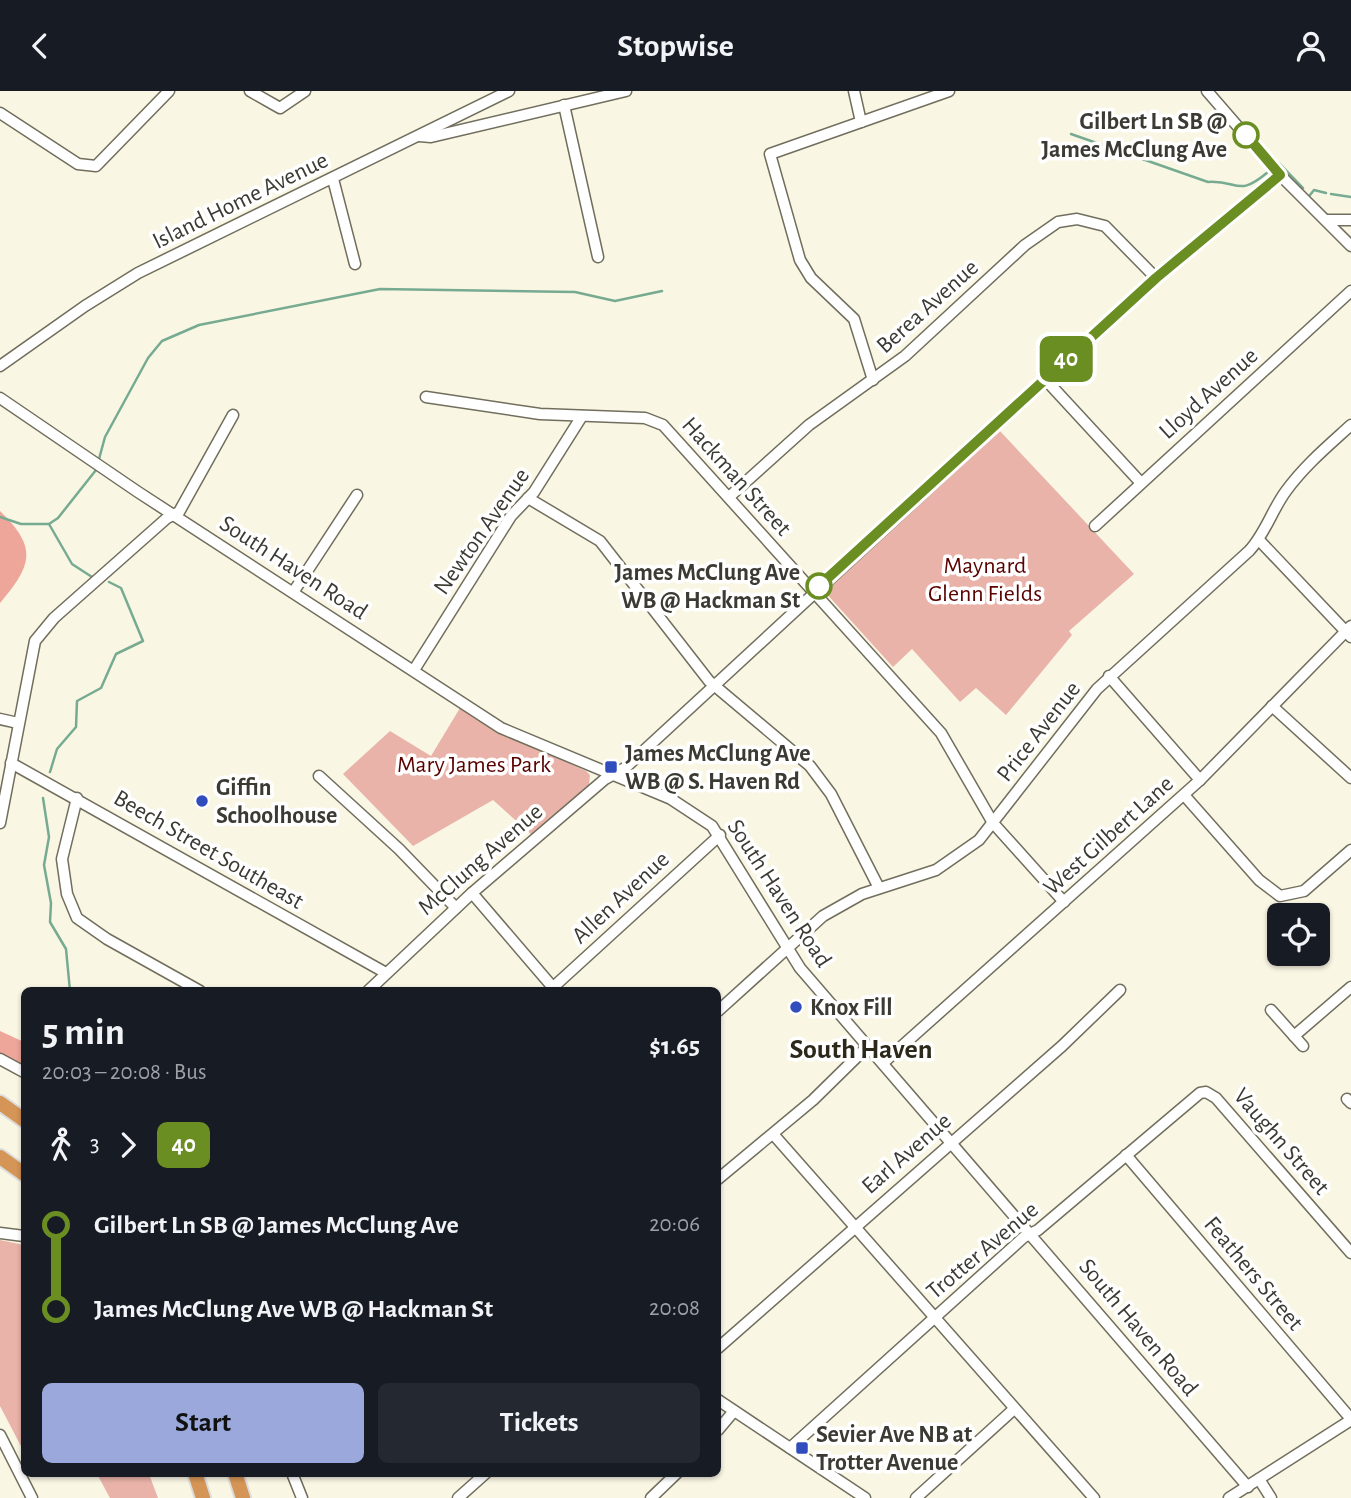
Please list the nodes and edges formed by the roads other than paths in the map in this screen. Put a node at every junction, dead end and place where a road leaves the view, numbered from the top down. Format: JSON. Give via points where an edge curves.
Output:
{"nodes":[{"id":1,"x":169,"y":91,"type":"edge"},
{"id":2,"x":250,"y":91,"type":"edge"},
{"id":3,"x":305,"y":91,"type":"edge"},
{"id":4,"x":509,"y":91,"type":"edge"},
{"id":5,"x":625,"y":91,"type":"edge"},
{"id":6,"x":854,"y":91,"type":"edge"},
{"id":7,"x":949,"y":91,"type":"edge"},
{"id":8,"x":1207,"y":91,"type":"edge"},
{"id":9,"x":564,"y":105,"type":"junction"},
{"id":10,"x":0,"y":113,"type":"edge"},
{"id":11,"x":861,"y":122,"type":"junction"},
{"id":12,"x":418,"y":136,"type":"junction"},
{"id":13,"x":1280,"y":175,"type":"junction"},
{"id":14,"x":333,"y":179,"type":"junction"},
{"id":15,"x":1328,"y":220,"type":"junction"},
{"id":16,"x":1351,"y":220,"type":"edge"},
{"id":17,"x":1351,"y":246,"type":"edge"},
{"id":18,"x":598,"y":257,"type":"dead end"},
{"id":19,"x":355,"y":264,"type":"dead end"},
{"id":20,"x":1156,"y":278,"type":"junction"},
{"id":21,"x":1351,"y":291,"type":"edge"},
{"id":22,"x":0,"y":366,"type":"edge"},
{"id":23,"x":1045,"y":379,"type":"junction"},
{"id":24,"x":873,"y":380,"type":"junction"},
{"id":25,"x":426,"y":397,"type":"dead end"},
{"id":26,"x":0,"y":398,"type":"edge"},
{"id":27,"x":233,"y":415,"type":"dead end"},
{"id":28,"x":582,"y":416,"type":"junction"},
{"id":29,"x":1351,"y":425,"type":"edge"},
{"id":30,"x":1141,"y":483,"type":"junction"},
{"id":31,"x":357,"y":495,"type":"dead end"},
{"id":32,"x":729,"y":497,"type":"junction"},
{"id":33,"x":528,"y":498,"type":"junction"},
{"id":34,"x":173,"y":515,"type":"junction"},
{"id":35,"x":1094,"y":526,"type":"dead end"},
{"id":36,"x":1259,"y":540,"type":"junction"},
{"id":37,"x":294,"y":591,"type":"junction"},
{"id":38,"x":813,"y":592,"type":"junction"},
{"id":39,"x":1349,"y":632,"type":"edge"},
{"id":40,"x":414,"y":670,"type":"junction"},
{"id":41,"x":1109,"y":676,"type":"junction"},
{"id":42,"x":713,"y":685,"type":"junction"},
{"id":43,"x":1272,"y":706,"type":"junction"},
{"id":44,"x":0,"y":719,"type":"edge"},
{"id":45,"x":18,"y":723,"type":"junction"},
{"id":46,"x":11,"y":763,"type":"junction"},
{"id":47,"x":612,"y":774,"type":"junction"},
{"id":48,"x":319,"y":776,"type":"dead end"},
{"id":49,"x":1351,"y":778,"type":"edge"},
{"id":50,"x":1200,"y":780,"type":"junction"},
{"id":51,"x":1185,"y":795,"type":"junction"},
{"id":52,"x":77,"y":798,"type":"junction"},
{"id":53,"x":0,"y":823,"type":"edge"},
{"id":54,"x":993,"y":823,"type":"junction"},
{"id":55,"x":720,"y":835,"type":"junction"},
{"id":56,"x":1351,"y":850,"type":"edge"},
{"id":57,"x":879,"y":888,"type":"junction"},
{"id":58,"x":472,"y":893,"type":"junction"},
{"id":59,"x":1064,"y":902,"type":"junction"},
{"id":60,"x":456,"y":908,"type":"junction"},
{"id":61,"x":786,"y":949,"type":"junction"},
{"id":62,"x":386,"y":973,"type":"junction"},
{"id":63,"x":193,"y":987,"type":"edge"},
{"id":64,"x":372,"y":987,"type":"edge"},
{"id":65,"x":551,"y":987,"type":"edge"},
{"id":66,"x":555,"y":987,"type":"edge"},
{"id":67,"x":1351,"y":987,"type":"edge"},
{"id":68,"x":1120,"y":990,"type":"dead end"},
{"id":69,"x":721,"y":1008,"type":"edge"},
{"id":70,"x":1270,"y":1010,"type":"dead end"},
{"id":71,"x":1294,"y":1036,"type":"junction"},
{"id":72,"x":1303,"y":1046,"type":"dead end"},
{"id":73,"x":867,"y":1047,"type":"junction"},
{"id":74,"x":0,"y":1059,"type":"edge"},
{"id":75,"x":883,"y":1063,"type":"junction"},
{"id":76,"x":21,"y":1070,"type":"edge"},
{"id":77,"x":1206,"y":1092,"type":"joint"},
{"id":78,"x":0,"y":1103,"type":"edge"},
{"id":79,"x":0,"y":1115,"type":"edge"},
{"id":80,"x":21,"y":1118,"type":"edge"},
{"id":81,"x":21,"y":1127,"type":"edge"},
{"id":82,"x":773,"y":1134,"type":"junction"},
{"id":83,"x":951,"y":1142,"type":"junction"},
{"id":84,"x":1126,"y":1155,"type":"junction"},
{"id":85,"x":0,"y":1157,"type":"edge"},
{"id":86,"x":21,"y":1172,"type":"edge"},
{"id":87,"x":721,"y":1172,"type":"edge"},
{"id":88,"x":853,"y":1226,"type":"junction"},
{"id":89,"x":0,"y":1233,"type":"edge"},
{"id":90,"x":1031,"y":1233,"type":"junction"},
{"id":91,"x":21,"y":1236,"type":"edge"},
{"id":92,"x":1351,"y":1253,"type":"edge"},
{"id":93,"x":933,"y":1319,"type":"junction"},
{"id":94,"x":721,"y":1345,"type":"edge"},
{"id":95,"x":721,"y":1402,"type":"edge"},
{"id":96,"x":1014,"y":1409,"type":"junction"},
{"id":97,"x":734,"y":1411,"type":"junction"},
{"id":98,"x":1351,"y":1420,"type":"edge"},
{"id":99,"x":721,"y":1426,"type":"edge"},
{"id":100,"x":0,"y":1435,"type":"edge"},
{"id":101,"x":790,"y":1448,"type":"junction"},
{"id":102,"x":21,"y":1476,"type":"edge"},
{"id":103,"x":21,"y":1477,"type":"edge"},
{"id":104,"x":196,"y":1477,"type":"edge"},
{"id":105,"x":236,"y":1477,"type":"edge"},
{"id":106,"x":294,"y":1477,"type":"edge"},
{"id":107,"x":482,"y":1477,"type":"edge"},
{"id":108,"x":673,"y":1477,"type":"edge"},
{"id":109,"x":1259,"y":1479,"type":"junction"},
{"id":110,"x":1248,"y":1487,"type":"junction"},
{"id":111,"x":32,"y":1498,"type":"edge"},
{"id":112,"x":203,"y":1498,"type":"edge"},
{"id":113,"x":243,"y":1498,"type":"edge"},
{"id":114,"x":302,"y":1498,"type":"edge"},
{"id":115,"x":458,"y":1498,"type":"edge"},
{"id":116,"x":651,"y":1498,"type":"edge"},
{"id":117,"x":865,"y":1498,"type":"edge"},
{"id":118,"x":916,"y":1498,"type":"edge"},
{"id":119,"x":1094,"y":1498,"type":"edge"},
{"id":120,"x":1229,"y":1498,"type":"edge"},
{"id":121,"x":1271,"y":1498,"type":"edge"}],
"edges":[{"from":1,"to":10,"type":"street","via":[[96,166],[78,164]]},
{"from":2,"to":3,"type":"street","via":[[280,108]]},
{"from":4,"to":12,"type":"street","name":"Island Home Avenue"},
{"from":5,"to":9,"type":"street"},
{"from":6,"to":11,"type":"street"},
{"from":7,"to":11,"type":"street"},
{"from":8,"to":13,"type":"street"},
{"from":9,"to":12,"type":"street","via":[[431,137]]},
{"from":9,"to":18,"type":"street"},
{"from":11,"to":24,"type":"street","via":[[770,154],[800,260],[811,278],[854,319]]},
{"from":12,"to":14,"type":"street","name":"Island Home Avenue"},
{"from":13,"to":15,"type":"street"},
{"from":13,"to":20,"type":"street","name":"McClung Avenue"},
{"from":14,"to":19,"type":"street"},
{"from":14,"to":22,"type":"street","name":"Island Home Avenue","via":[[129,278]]},
{"from":15,"to":16,"type":"street"},
{"from":15,"to":17,"type":"street"},
{"from":20,"to":23,"type":"street","name":"McClung Avenue"},
{"from":20,"to":24,"type":"street","name":"Berea Avenue","via":[[1105,226],[1077,219],[1058,222],[1025,245]]},
{"from":21,"to":30,"type":"street","name":"Lloyd Avenue"},
{"from":23,"to":30,"type":"street"},
{"from":23,"to":38,"type":"street","name":"McClung Avenue"},
{"from":24,"to":32,"type":"street","name":"Berea Avenue","via":[[809,425]]},
{"from":25,"to":28,"type":"street","name":"Hackman Street"},
{"from":26,"to":34,"type":"street","name":"South Haven Road"},
{"from":27,"to":34,"type":"street"},
{"from":28,"to":32,"type":"street","name":"Hackman Street","via":[[655,420]]},
{"from":28,"to":33,"type":"street","name":"Newton Avenue"},
{"from":29,"to":36,"type":"street","name":"Price Avenue","via":[[1304,468],[1276,506]]},
{"from":30,"to":35,"type":"street","name":"Lloyd Avenue"},
{"from":31,"to":37,"type":"street"},
{"from":32,"to":38,"type":"street","name":"Hackman Street"},
{"from":33,"to":40,"type":"street","name":"Newton Avenue","via":[[511,516]]},
{"from":33,"to":42,"type":"street","via":[[600,541]]},
{"from":34,"to":37,"type":"street","name":"South Haven Road"},
{"from":34,"to":45,"type":"street","via":[[42,631],[30,655]]},
{"from":36,"to":39,"type":"street"},
{"from":36,"to":41,"type":"street","name":"Price Avenue"},
{"from":37,"to":40,"type":"street","name":"South Haven Road"},
{"from":38,"to":42,"type":"street","name":"McClung Avenue"},
{"from":38,"to":54,"type":"street","name":"Hackman Street","via":[[941,733]]},
{"from":39,"to":43,"type":"street","name":"West Gilbert Lane"},
{"from":40,"to":47,"type":"street","name":"South Haven Road","via":[[501,728]]},
{"from":41,"to":50,"type":"street"},
{"from":41,"to":54,"type":"street","name":"Price Avenue"},
{"from":42,"to":47,"type":"street","name":"McClung Avenue","via":[[625,768]]},
{"from":42,"to":57,"type":"street","via":[[810,766],[831,794]]},
{"from":43,"to":49,"type":"street"},
{"from":43,"to":50,"type":"street","name":"West Gilbert Lane"},
{"from":44,"to":45,"type":"street"},
{"from":45,"to":46,"type":"street"},
{"from":46,"to":52,"type":"street","name":"Beech Street Southeast"},
{"from":46,"to":53,"type":"street"},
{"from":47,"to":55,"type":"street","name":"South Haven Road","via":[[691,810]]},
{"from":47,"to":58,"type":"street","name":"McClung Avenue"},
{"from":48,"to":60,"type":"street"},
{"from":50,"to":51,"type":"street","name":"West Gilbert Lane"},
{"from":51,"to":56,"type":"street","via":[[1259,880],[1280,896],[1304,891]]},
{"from":51,"to":59,"type":"street","name":"West Gilbert Lane"},
{"from":52,"to":62,"type":"street","name":"Beech Street Southeast"},
{"from":52,"to":63,"type":"street","via":[[62,859],[67,894],[77,918]]},
{"from":54,"to":57,"type":"street","name":"Price Avenue","via":[[953,860],[916,878]]},
{"from":54,"to":59,"type":"street","name":"Hackman Street"},
{"from":55,"to":61,"type":"street","name":"South Haven Road"},
{"from":55,"to":66,"type":"street","name":"Allen Avenue"},
{"from":57,"to":61,"type":"street","name":"Price Avenue","via":[[823,916]]},
{"from":58,"to":60,"type":"street","name":"McClung Avenue"},
{"from":58,"to":65,"type":"street"},
{"from":59,"to":75,"type":"street","name":"West Gilbert Lane"},
{"from":60,"to":62,"type":"street","name":"McClung Avenue"},
{"from":61,"to":69,"type":"street","name":"Price Avenue"},
{"from":61,"to":73,"type":"street","name":"South Haven Road"},
{"from":62,"to":64,"type":"street","name":"McClung Avenue"},
{"from":67,"to":71,"type":"street"},
{"from":68,"to":83,"type":"street","name":"Earl Avenue"},
{"from":70,"to":71,"type":"street"},
{"from":71,"to":72,"type":"street"},
{"from":73,"to":75,"type":"street","name":"South Haven Road"},
{"from":73,"to":82,"type":"street"},
{"from":74,"to":76,"type":"street"},
{"from":75,"to":83,"type":"street","name":"South Haven Road"},
{"from":77,"to":84,"type":"street","name":"Trotter Avenue","via":[[1193,1097]]},
{"from":77,"to":92,"type":"street","name":"Vaughn Street"},
{"from":78,"to":80,"type":"highway"},
{"from":79,"to":81,"type":"highway"},
{"from":82,"to":87,"type":"street"},
{"from":82,"to":88,"type":"street"},
{"from":83,"to":88,"type":"street","name":"Earl Avenue"},
{"from":83,"to":90,"type":"street","name":"South Haven Road"},
{"from":84,"to":90,"type":"street","name":"Trotter Avenue"},
{"from":84,"to":98,"type":"street","name":"Feathers Street"},
{"from":85,"to":86,"type":"highway"},
{"from":88,"to":93,"type":"street"},
{"from":88,"to":94,"type":"street","name":"Earl Avenue"},
{"from":89,"to":91,"type":"street"},
{"from":90,"to":93,"type":"street","name":"Trotter Avenue"},
{"from":90,"to":110,"type":"street","name":"South Haven Road"},
{"from":93,"to":96,"type":"street"},
{"from":93,"to":101,"type":"street","name":"Trotter Avenue"},
{"from":95,"to":97,"type":"street"},
{"from":96,"to":118,"type":"street"},
{"from":96,"to":119,"type":"street"},
{"from":97,"to":99,"type":"street"},
{"from":97,"to":101,"type":"street"},
{"from":98,"to":109,"type":"street"},
{"from":100,"to":102,"type":"street"},
{"from":101,"to":117,"type":"street"},
{"from":103,"to":111,"type":"street"},
{"from":104,"to":112,"type":"highway"},
{"from":105,"to":113,"type":"highway"},
{"from":106,"to":114,"type":"street"},
{"from":107,"to":115,"type":"street"},
{"from":108,"to":116,"type":"street"},
{"from":109,"to":110,"type":"street"},
{"from":109,"to":121,"type":"street"},
{"from":110,"to":120,"type":"street"}]}
